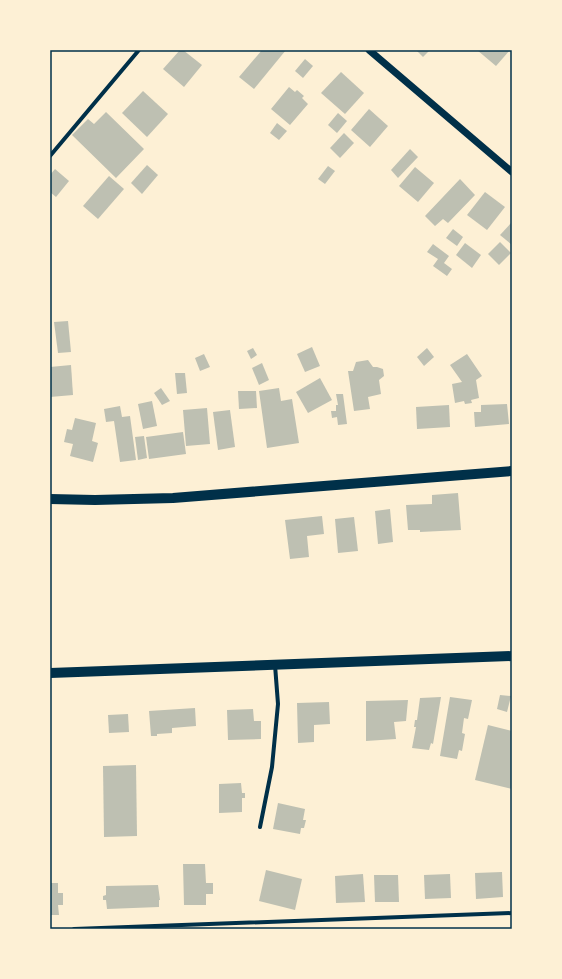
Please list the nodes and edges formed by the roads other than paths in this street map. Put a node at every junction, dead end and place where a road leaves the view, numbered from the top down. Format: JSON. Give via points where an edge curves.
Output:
{"nodes":[{"id":1,"x":139,"y":50,"type":"edge"},
{"id":2,"x":369,"y":50,"type":"edge"},
{"id":3,"x":50,"y":156,"type":"edge"},
{"id":4,"x":512,"y":172,"type":"edge"},
{"id":5,"x":512,"y":471,"type":"edge"},
{"id":6,"x":50,"y":499,"type":"edge"},
{"id":7,"x":512,"y":656,"type":"edge"},
{"id":8,"x":275,"y":665,"type":"junction"},
{"id":9,"x":50,"y":673,"type":"edge"},
{"id":10,"x":260,"y":826,"type":"dead end"},
{"id":11,"x":512,"y":913,"type":"edge"},
{"id":12,"x":74,"y":929,"type":"edge"}],
"edges":[{"from":1,"to":3,"type":"street"},
{"from":2,"to":4,"type":"street"},
{"from":5,"to":6,"type":"main road","via":[[173,498]]},
{"from":7,"to":8,"type":"main road"},
{"from":8,"to":9,"type":"main road"},
{"from":8,"to":10,"type":"street","via":[[278,704],[272,767]]},
{"from":11,"to":12,"type":"street"}]}
